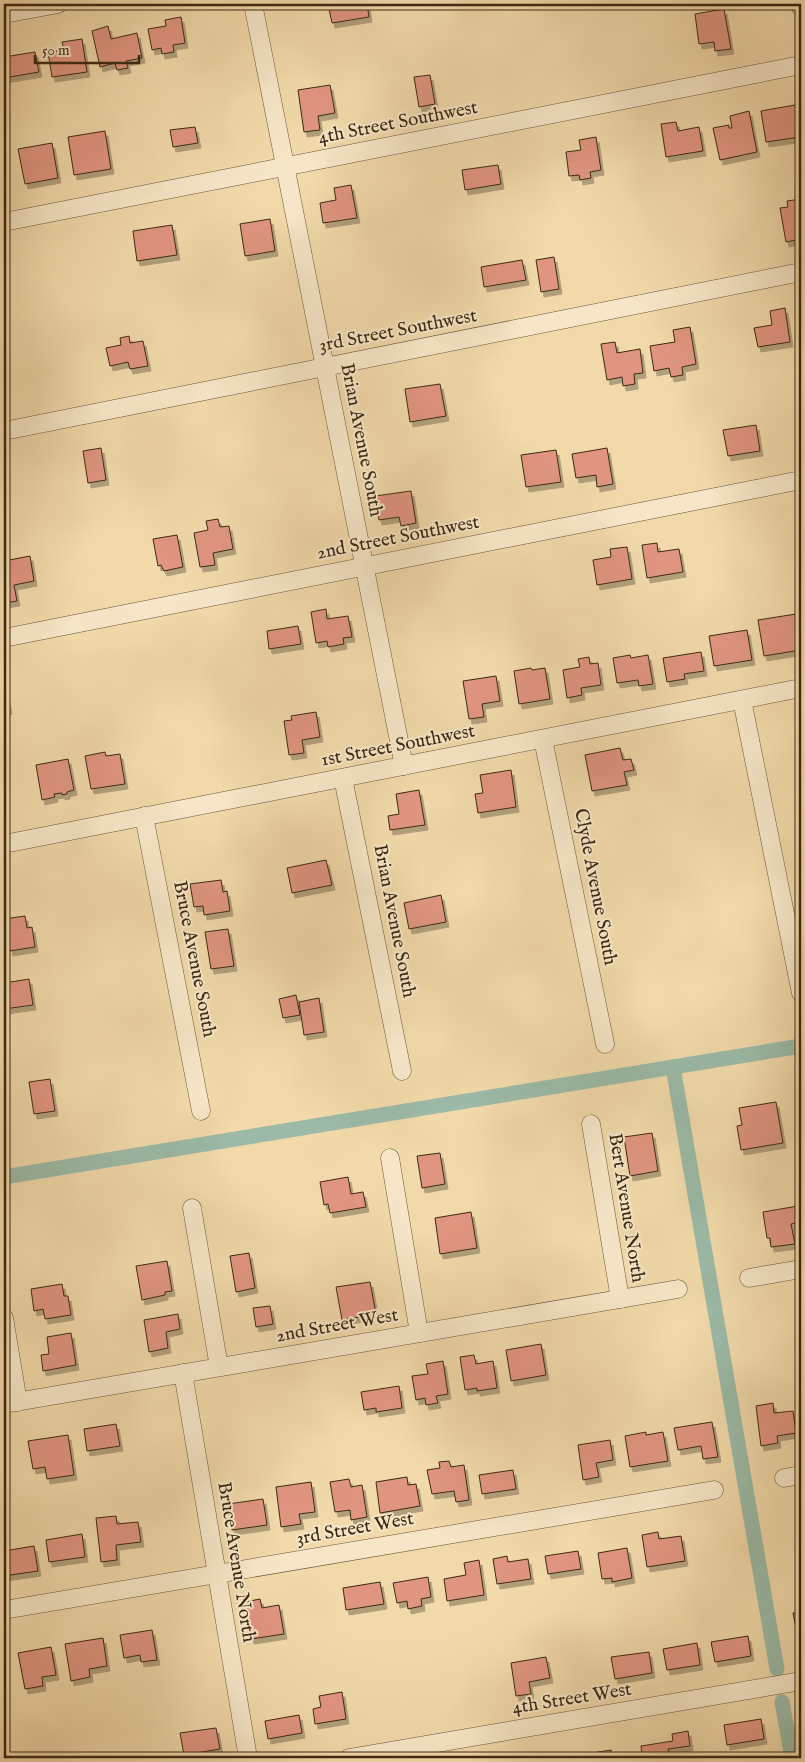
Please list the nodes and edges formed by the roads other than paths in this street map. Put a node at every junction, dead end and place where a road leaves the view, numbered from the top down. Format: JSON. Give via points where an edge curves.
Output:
{"nodes":[{"id":1,"x":58,"y":4,"type":"edge"},
{"id":2,"x":253,"y":4,"type":"edge"},
{"id":3,"x":4,"y":14,"type":"edge"},
{"id":4,"x":801,"y":65,"type":"edge"},
{"id":5,"x":285,"y":168,"type":"junction"},
{"id":6,"x":4,"y":222,"type":"edge"},
{"id":7,"x":801,"y":272,"type":"edge"},
{"id":8,"x":326,"y":367,"type":"junction"},
{"id":9,"x":4,"y":431,"type":"edge"},
{"id":10,"x":801,"y":480,"type":"edge"},
{"id":11,"x":364,"y":566,"type":"junction"},
{"id":12,"x":4,"y":638,"type":"edge"},
{"id":13,"x":801,"y":688,"type":"edge"},
{"id":14,"x":742,"y":700,"type":"junction"},
{"id":15,"x":543,"y":739,"type":"junction"},
{"id":16,"x":404,"y":766,"type":"junction"},
{"id":17,"x":343,"y":778,"type":"junction"},
{"id":18,"x":144,"y":816,"type":"junction"},
{"id":19,"x":4,"y":844,"type":"edge"},
{"id":20,"x":801,"y":993,"type":"edge"},
{"id":21,"x":605,"y":1044,"type":"dead end"},
{"id":22,"x":402,"y":1071,"type":"dead end"},
{"id":23,"x":201,"y":1111,"type":"dead end"},
{"id":24,"x":591,"y":1124,"type":"dead end"},
{"id":25,"x":390,"y":1158,"type":"dead end"},
{"id":26,"x":192,"y":1208,"type":"dead end"},
{"id":27,"x":801,"y":1269,"type":"edge"},
{"id":28,"x":749,"y":1278,"type":"dead end"},
{"id":29,"x":678,"y":1289,"type":"dead end"},
{"id":30,"x":620,"y":1299,"type":"junction"},
{"id":31,"x":4,"y":1318,"type":"edge"},
{"id":32,"x":419,"y":1333,"type":"junction"},
{"id":33,"x":219,"y":1367,"type":"junction"},
{"id":34,"x":183,"y":1373,"type":"junction"},
{"id":35,"x":11,"y":1403,"type":"edge"},
{"id":36,"x":801,"y":1475,"type":"edge"},
{"id":37,"x":784,"y":1478,"type":"dead end"},
{"id":38,"x":714,"y":1490,"type":"dead end"},
{"id":39,"x":216,"y":1574,"type":"junction"},
{"id":40,"x":4,"y":1610,"type":"edge"},
{"id":41,"x":801,"y":1681,"type":"edge"},
{"id":42,"x":248,"y":1758,"type":"edge"},
{"id":43,"x":349,"y":1758,"type":"edge"}],
"edges":[{"from":1,"to":3,"type":"street"},
{"from":2,"to":5,"type":"street","name":"Brian Avenue South"},
{"from":4,"to":5,"type":"street","name":"4th Street Southwest"},
{"from":5,"to":6,"type":"street","name":"4th Street Southwest"},
{"from":5,"to":8,"type":"street","name":"Brian Avenue South"},
{"from":7,"to":8,"type":"street","name":"3rd Street Southwest"},
{"from":8,"to":9,"type":"street","name":"3rd Street Southwest"},
{"from":8,"to":11,"type":"street","name":"Brian Avenue South"},
{"from":10,"to":11,"type":"street","name":"2nd Street Southwest"},
{"from":11,"to":12,"type":"street","name":"2nd Street Southwest"},
{"from":11,"to":16,"type":"street","name":"Brian Avenue South"},
{"from":13,"to":14,"type":"street","name":"1st Street Southwest"},
{"from":14,"to":15,"type":"street","name":"1st Street Southwest"},
{"from":14,"to":20,"type":"street"},
{"from":15,"to":16,"type":"street","name":"1st Street Southwest"},
{"from":15,"to":21,"type":"street","name":"Clyde Avenue South"},
{"from":16,"to":17,"type":"street","name":"1st Street Southwest"},
{"from":17,"to":18,"type":"street","name":"1st Street Southwest"},
{"from":17,"to":22,"type":"street","name":"Brian Avenue South"},
{"from":18,"to":19,"type":"street","name":"1st Street Southwest"},
{"from":18,"to":23,"type":"street","name":"Bruce Avenue South"},
{"from":24,"to":30,"type":"street","name":"Bert Avenue North"},
{"from":25,"to":32,"type":"street"},
{"from":26,"to":33,"type":"street"},
{"from":27,"to":28,"type":"street"},
{"from":29,"to":30,"type":"street","name":"2nd Street West"},
{"from":30,"to":32,"type":"street","name":"2nd Street West"},
{"from":31,"to":35,"type":"street"},
{"from":32,"to":33,"type":"street","name":"2nd Street West"},
{"from":33,"to":34,"type":"street","name":"2nd Street West"},
{"from":34,"to":35,"type":"street","name":"2nd Street West"},
{"from":34,"to":39,"type":"street","name":"Bruce Avenue North"},
{"from":36,"to":37,"type":"street"},
{"from":38,"to":39,"type":"street","name":"3rd Street West"},
{"from":39,"to":40,"type":"street","name":"3rd Street West"},
{"from":39,"to":42,"type":"street","name":"Bruce Avenue North"},
{"from":41,"to":43,"type":"street","name":"4th Street West"}]}
